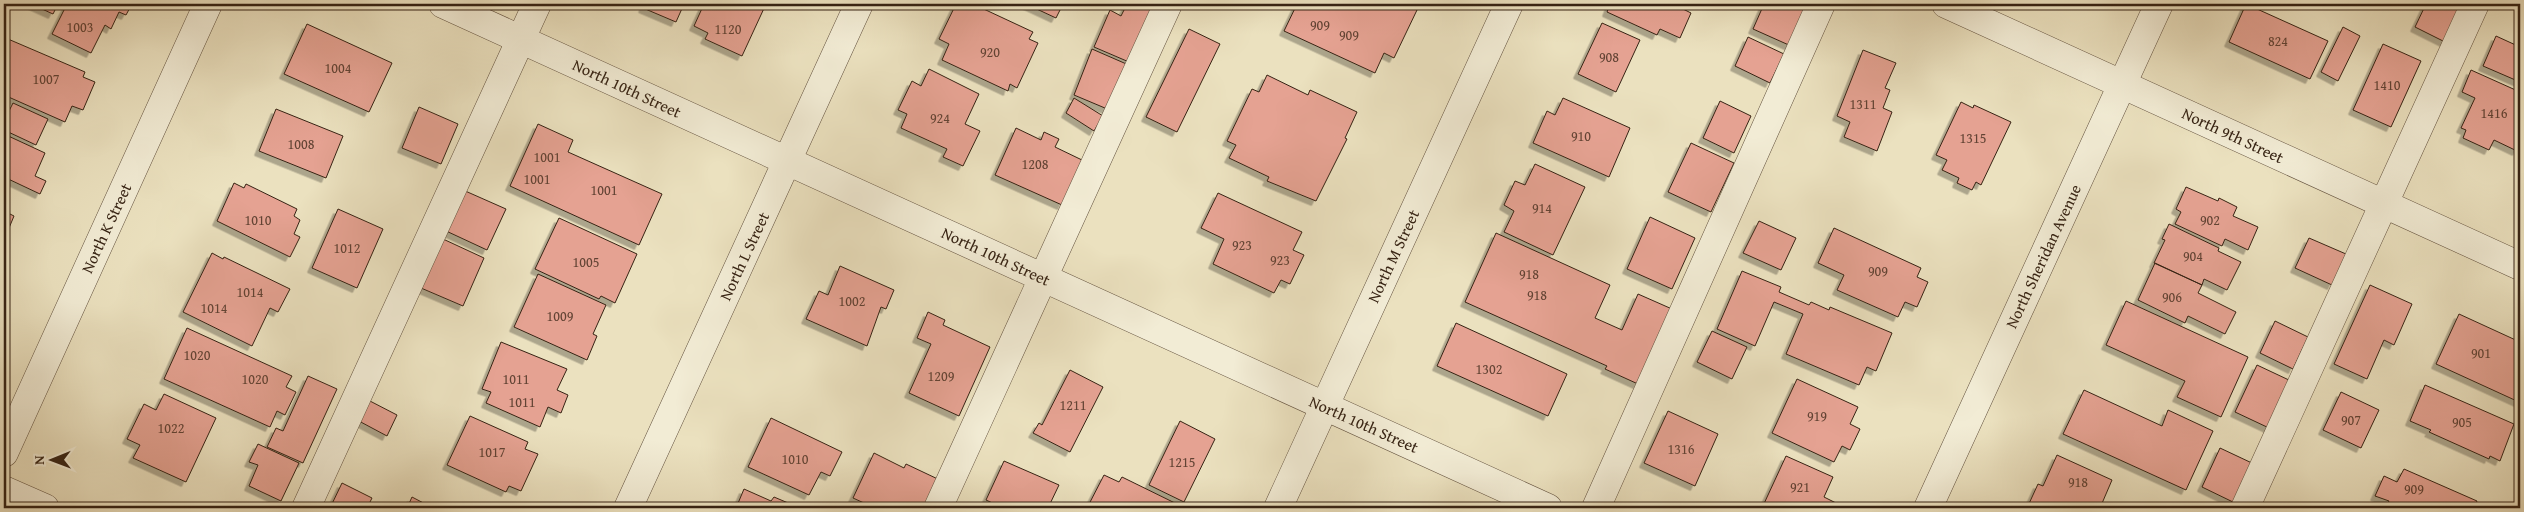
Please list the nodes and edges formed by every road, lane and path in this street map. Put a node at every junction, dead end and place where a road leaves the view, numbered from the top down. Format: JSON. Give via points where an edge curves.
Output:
{"nodes":[{"id":1,"x":208,"y":4,"type":"edge"},
{"id":2,"x":443,"y":4,"type":"edge"},
{"id":3,"x":537,"y":4,"type":"edge"},
{"id":4,"x":859,"y":4,"type":"edge"},
{"id":5,"x":1168,"y":4,"type":"edge"},
{"id":6,"x":1509,"y":4,"type":"edge"},
{"id":7,"x":1821,"y":4,"type":"edge"},
{"id":8,"x":1946,"y":4,"type":"edge"},
{"id":9,"x":2158,"y":4,"type":"edge"},
{"id":10,"x":2475,"y":4,"type":"edge"},
{"id":11,"x":521,"y":39,"type":"junction"},
{"id":12,"x":2122,"y":84,"type":"junction"},
{"id":13,"x":787,"y":161,"type":"junction"},
{"id":14,"x":2384,"y":204,"type":"junction"},
{"id":15,"x":2520,"y":266,"type":"edge"},
{"id":16,"x":1043,"y":278,"type":"junction"},
{"id":17,"x":1325,"y":406,"type":"junction"},
{"id":18,"x":4,"y":453,"type":"edge"},
{"id":19,"x":4,"y":490,"type":"edge"},
{"id":20,"x":45,"y":508,"type":"edge"},
{"id":21,"x":306,"y":508,"type":"edge"},
{"id":22,"x":628,"y":508,"type":"edge"},
{"id":23,"x":938,"y":508,"type":"edge"},
{"id":24,"x":1278,"y":508,"type":"edge"},
{"id":25,"x":1548,"y":508,"type":"edge"},
{"id":26,"x":1596,"y":508,"type":"edge"},
{"id":27,"x":1928,"y":508,"type":"edge"},
{"id":28,"x":2244,"y":508,"type":"edge"}],
"edges":[{"from":1,"to":18,"type":"street","name":"North K Street"},
{"from":2,"to":11,"type":"street","name":"North 10th Street"},
{"from":3,"to":11,"type":"street"},
{"from":4,"to":13,"type":"street","name":"North L Street"},
{"from":5,"to":16,"type":"street"},
{"from":6,"to":17,"type":"street","name":"North M Street"},
{"from":7,"to":26,"type":"street"},
{"from":8,"to":12,"type":"street","name":"North 9th Street"},
{"from":9,"to":12,"type":"street","name":"North Sheridan Avenue"},
{"from":10,"to":14,"type":"street"},
{"from":11,"to":13,"type":"street","name":"North 10th Street"},
{"from":11,"to":21,"type":"street"},
{"from":12,"to":14,"type":"street","name":"North 9th Street"},
{"from":12,"to":27,"type":"street","name":"North Sheridan Avenue"},
{"from":13,"to":16,"type":"street","name":"North 10th Street"},
{"from":13,"to":22,"type":"street","name":"North L Street"},
{"from":14,"to":15,"type":"street","name":"North 9th Street"},
{"from":14,"to":28,"type":"street"},
{"from":16,"to":17,"type":"street","name":"North 10th Street"},
{"from":16,"to":23,"type":"street"},
{"from":17,"to":24,"type":"street","name":"North M Street"},
{"from":17,"to":25,"type":"street","name":"North 10th Street"},
{"from":19,"to":20,"type":"street"}]}
